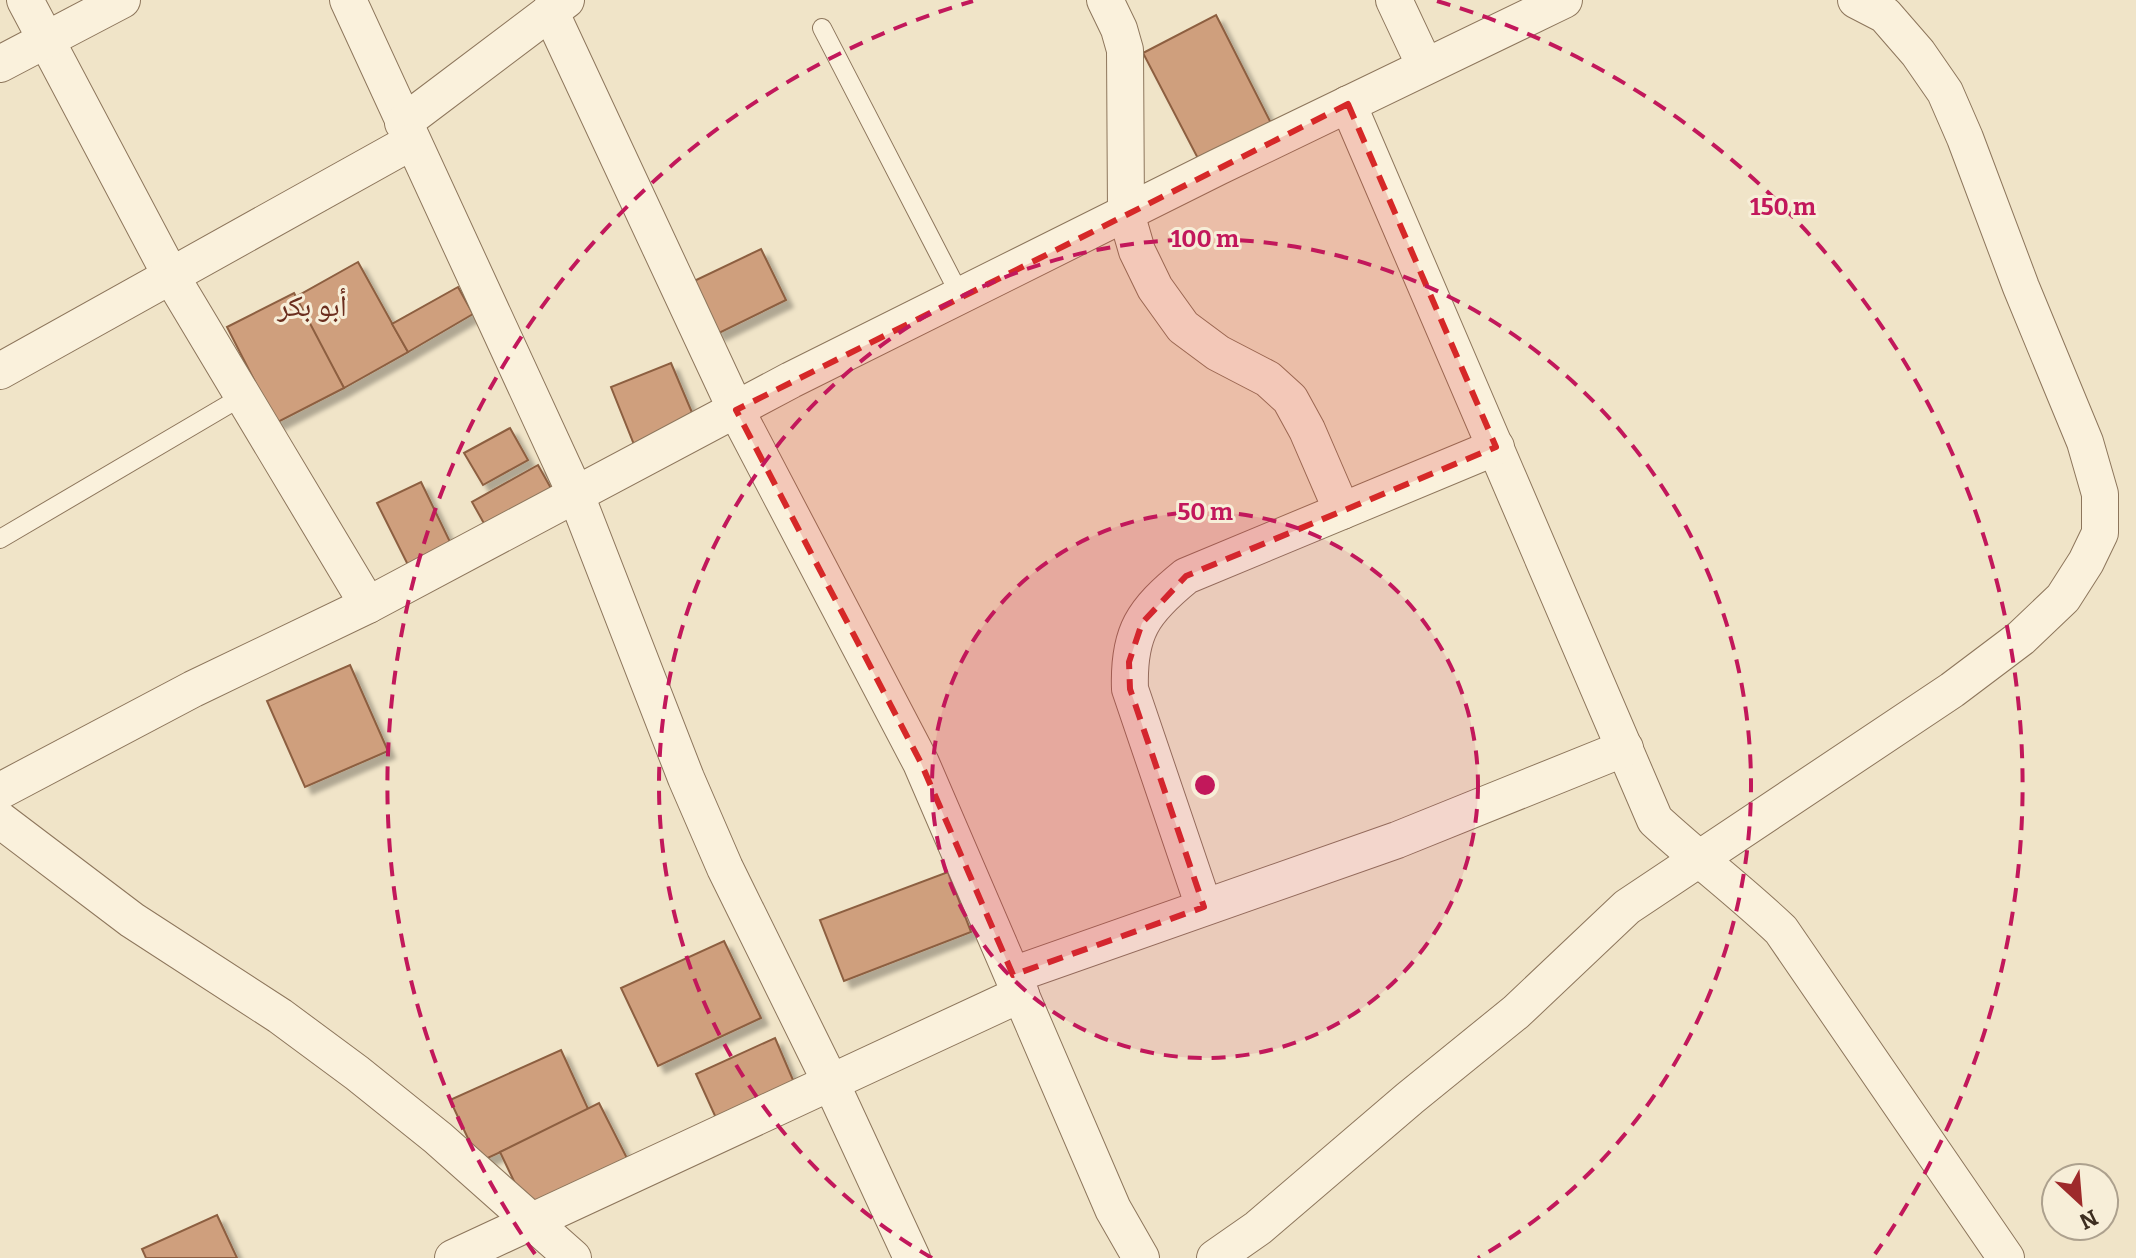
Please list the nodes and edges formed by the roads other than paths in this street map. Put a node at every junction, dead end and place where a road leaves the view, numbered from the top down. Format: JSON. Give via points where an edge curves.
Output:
{"nodes":[{"id":1,"x":25,"y":0,"type":"edge"},
{"id":2,"x":122,"y":0,"type":"edge"},
{"id":3,"x":348,"y":0,"type":"edge"},
{"id":4,"x":1105,"y":0,"type":"edge"},
{"id":5,"x":1394,"y":0,"type":"edge"},
{"id":6,"x":1564,"y":0,"type":"edge"},
{"id":7,"x":1856,"y":0,"type":"edge"},
{"id":8,"x":558,"y":6,"type":"edge"},
{"id":9,"x":822,"y":28,"type":"dead end"},
{"id":10,"x":46,"y":39,"type":"junction"},
{"id":11,"x":0,"y":64,"type":"edge"},
{"id":12,"x":1425,"y":66,"type":"junction"},
{"id":13,"x":1348,"y":104,"type":"junction"},
{"id":14,"x":407,"y":132,"type":"junction"},
{"id":15,"x":1126,"y":213,"type":"junction"},
{"id":16,"x":171,"y":276,"type":"junction"},
{"id":17,"x":960,"y":295,"type":"junction"},
{"id":18,"x":0,"y":371,"type":"edge"},
{"id":19,"x":243,"y":396,"type":"junction"},
{"id":20,"x":736,"y":410,"type":"junction"},
{"id":21,"x":1496,"y":447,"type":"junction"},
{"id":22,"x":576,"y":495,"type":"junction"},
{"id":23,"x":1342,"y":511,"type":"junction"},
{"id":24,"x":0,"y":539,"type":"edge"},
{"id":25,"x":368,"y":605,"type":"junction"},
{"id":26,"x":1625,"y":748,"type":"junction"},
{"id":27,"x":0,"y":791,"type":"edge"},
{"id":28,"x":0,"y":820,"type":"edge"},
{"id":29,"x":1697,"y":859,"type":"junction"},
{"id":30,"x":1204,"y":907,"type":"junction"},
{"id":31,"x":1017,"y":985,"type":"junction"},
{"id":32,"x":831,"y":1083,"type":"junction"},
{"id":33,"x":533,"y":1221,"type":"junction"},
{"id":34,"x":453,"y":1258,"type":"edge"},
{"id":35,"x":573,"y":1258,"type":"edge"},
{"id":36,"x":912,"y":1258,"type":"edge"},
{"id":37,"x":1141,"y":1258,"type":"edge"},
{"id":38,"x":1215,"y":1258,"type":"edge"},
{"id":39,"x":2006,"y":1258,"type":"edge"}],
"edges":[{"from":1,"to":10,"type":"street"},
{"from":2,"to":10,"type":"street"},
{"from":3,"to":14,"type":"street"},
{"from":4,"to":15,"type":"street","via":[[1125,50]]},
{"from":5,"to":12,"type":"street"},
{"from":6,"to":12,"type":"street"},
{"from":7,"to":29,"type":"street","via":[[1885,15],[1945,92],[2085,442],[2100,494],[2100,533],[2063,598],[2021,638]]},
{"from":8,"to":14,"type":"street"},
{"from":8,"to":20,"type":"street"},
{"from":9,"to":17,"type":"lane"},
{"from":10,"to":11,"type":"street"},
{"from":10,"to":16,"type":"street"},
{"from":12,"to":13,"type":"street"},
{"from":13,"to":15,"type":"street"},
{"from":13,"to":21,"type":"street"},
{"from":14,"to":16,"type":"street"},
{"from":14,"to":22,"type":"street"},
{"from":15,"to":17,"type":"street"},
{"from":15,"to":23,"type":"street","via":[[1155,288],[1183,327],[1268,379],[1290,399]]},
{"from":16,"to":18,"type":"street"},
{"from":16,"to":19,"type":"street"},
{"from":17,"to":20,"type":"street"},
{"from":19,"to":24,"type":"lane"},
{"from":19,"to":25,"type":"street"},
{"from":20,"to":22,"type":"street"},
{"from":20,"to":31,"type":"street","via":[[921,763]]},
{"from":21,"to":23,"type":"street"},
{"from":21,"to":26,"type":"street"},
{"from":22,"to":25,"type":"street"},
{"from":22,"to":32,"type":"street","via":[[686,778]]},
{"from":23,"to":30,"type":"street","via":[[1186,576],[1158,598],[1132,642],[1130,689]]},
{"from":25,"to":27,"type":"street"},
{"from":26,"to":29,"type":"street","via":[[1655,820]]},
{"from":26,"to":30,"type":"street","via":[[1397,840]]},
{"from":28,"to":33,"type":"street","via":[[132,920],[357,1073]]},
{"from":29,"to":38,"type":"street","via":[[1627,907],[1516,1012]]},
{"from":29,"to":39,"type":"street","via":[[1781,930]]},
{"from":30,"to":31,"type":"street"},
{"from":31,"to":32,"type":"street"},
{"from":31,"to":37,"type":"street","via":[[1113,1209]]},
{"from":32,"to":33,"type":"street"},
{"from":32,"to":36,"type":"street"},
{"from":33,"to":34,"type":"street"},
{"from":33,"to":35,"type":"street"}]}
